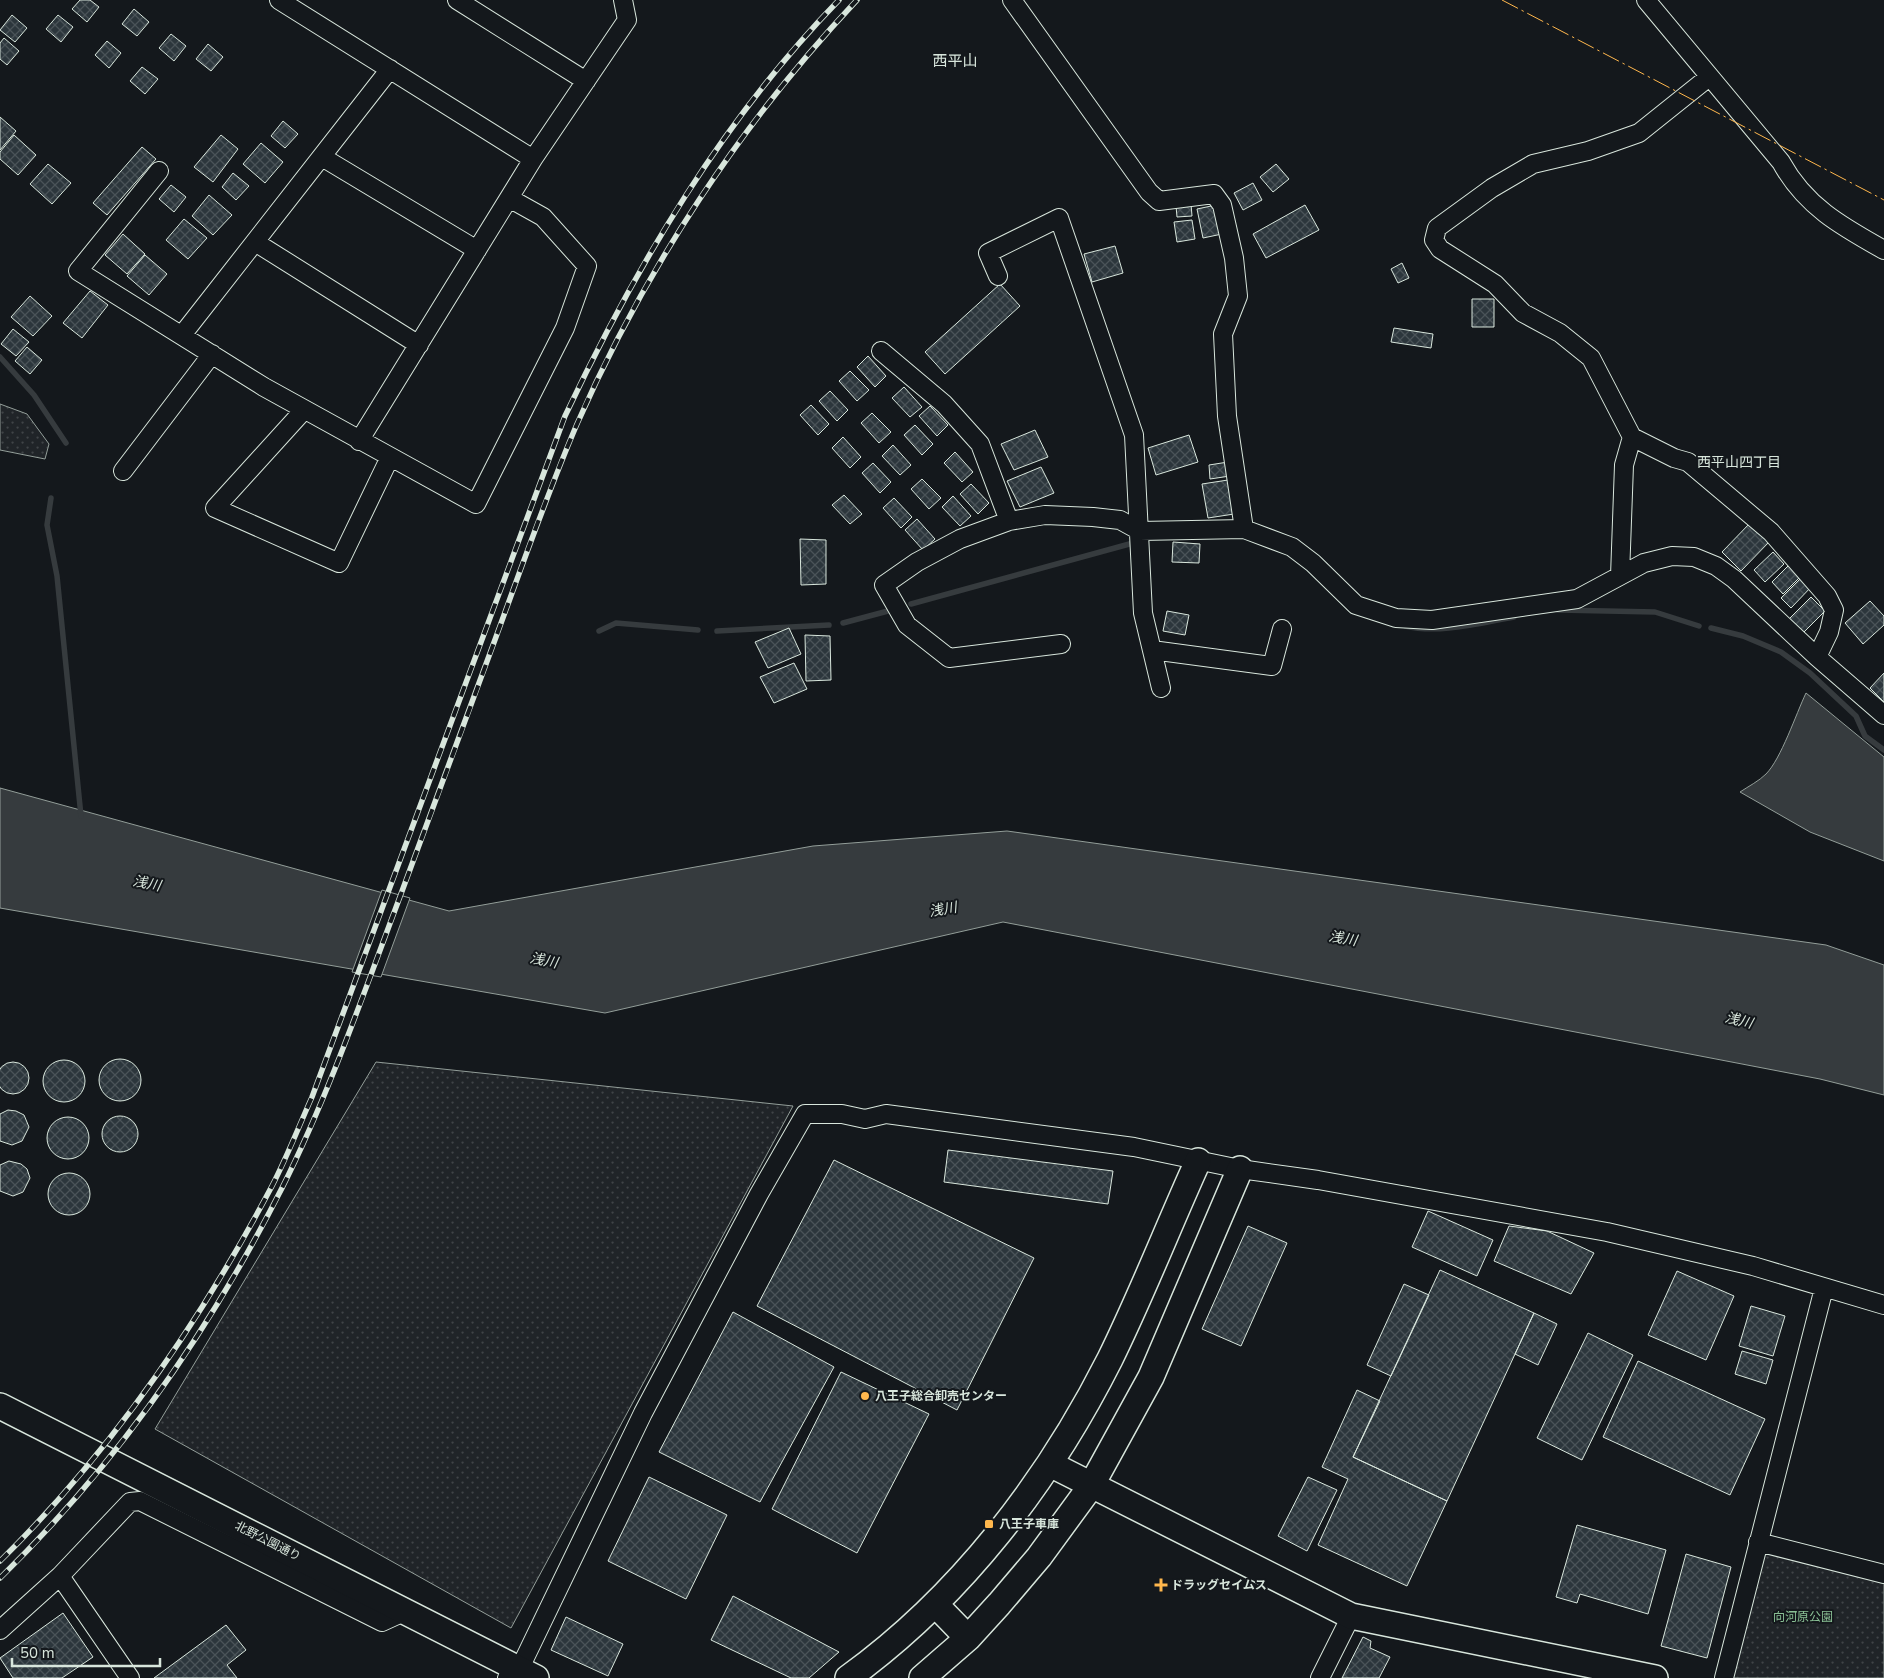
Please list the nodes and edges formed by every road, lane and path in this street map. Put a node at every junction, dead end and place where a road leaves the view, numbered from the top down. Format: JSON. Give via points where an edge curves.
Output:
{"nodes":[{"id":1,"x":280,"y":0,"type":"edge"},
{"id":2,"x":457,"y":0,"type":"edge"},
{"id":3,"x":623,"y":0,"type":"edge"},
{"id":4,"x":1012,"y":0,"type":"edge"},
{"id":5,"x":1646,"y":0,"type":"edge"},
{"id":6,"x":390,"y":69,"type":"junction"},
{"id":7,"x":1709,"y":77,"type":"junction"},
{"id":8,"x":586,"y":81,"type":"junction"},
{"id":9,"x":322,"y":158,"type":"junction"},
{"id":10,"x":533,"y":159,"type":"junction"},
{"id":11,"x":159,"y":171,"type":"dead end"},
{"id":12,"x":508,"y":198,"type":"junction"},
{"id":13,"x":255,"y":242,"type":"junction"},
{"id":14,"x":476,"y":250,"type":"junction"},
{"id":15,"x":1884,"y":250,"type":"edge"},
{"id":16,"x":998,"y":276,"type":"dead end"},
{"id":17,"x":182,"y":335,"type":"junction"},
{"id":18,"x":419,"y":344,"type":"junction"},
{"id":19,"x":880,"y":351,"type":"dead end"},
{"id":20,"x":212,"y":354,"type":"junction"},
{"id":21,"x":304,"y":410,"type":"junction"},
{"id":22,"x":1632,"y":437,"type":"junction"},
{"id":23,"x":360,"y":441,"type":"junction"},
{"id":24,"x":390,"y":457,"type":"junction"},
{"id":25,"x":123,"y":471,"type":"dead end"},
{"id":26,"x":1010,"y":520,"type":"junction"},
{"id":27,"x":1244,"y":529,"type":"junction"},
{"id":28,"x":1140,"y":530,"type":"junction"},
{"id":29,"x":1620,"y":576,"type":"junction"},
{"id":30,"x":1282,"y":629,"type":"dead end"},
{"id":31,"x":1061,"y":644,"type":"dead end"},
{"id":32,"x":1152,"y":650,"type":"junction"},
{"id":33,"x":1817,"y":657,"type":"junction"},
{"id":34,"x":1161,"y":688,"type":"dead end"},
{"id":35,"x":1884,"y":714,"type":"edge"},
{"id":36,"x":1198,"y":1161,"type":"junction"},
{"id":37,"x":1240,"y":1169,"type":"junction"},
{"id":38,"x":1824,"y":1288,"type":"junction"},
{"id":39,"x":1884,"y":1305,"type":"edge"},
{"id":40,"x":0,"y":1406,"type":"edge"},
{"id":41,"x":1050,"y":1464,"type":"junction"},
{"id":42,"x":1091,"y":1486,"type":"junction"},
{"id":43,"x":1758,"y":1542,"type":"junction"},
{"id":44,"x":1884,"y":1574,"type":"edge"},
{"id":45,"x":60,"y":1576,"type":"junction"},
{"id":46,"x":935,"y":1604,"type":"junction"},
{"id":47,"x":406,"y":1611,"type":"junction"},
{"id":48,"x":1351,"y":1616,"type":"junction"},
{"id":49,"x":0,"y":1630,"type":"edge"},
{"id":50,"x":968,"y":1638,"type":"junction"},
{"id":51,"x":521,"y":1675,"type":"edge"},
{"id":52,"x":130,"y":1678,"type":"edge"},
{"id":53,"x":848,"y":1678,"type":"edge"},
{"id":54,"x":922,"y":1678,"type":"edge"},
{"id":55,"x":1320,"y":1678,"type":"edge"},
{"id":56,"x":1655,"y":1678,"type":"edge"},
{"id":57,"x":1724,"y":1678,"type":"edge"}],
"edges":[{"from":1,"to":6,"type":"street"},
{"from":2,"to":8,"type":"street"},
{"from":3,"to":8,"type":"street","via":[[626,20]]},
{"from":4,"to":27,"type":"street","via":[[1149,192],[1159,201],[1214,194],[1222,206],[1234,258],[1238,296],[1223,334],[1227,416]]},
{"from":5,"to":7,"type":"street"},
{"from":6,"to":9,"type":"street"},
{"from":6,"to":10,"type":"street"},
{"from":7,"to":15,"type":"street","via":[[1781,162],[1809,202],[1832,220]]},
{"from":7,"to":22,"type":"street","via":[[1639,133],[1588,151],[1533,164],[1492,188],[1437,228],[1434,240],[1440,249],[1495,284],[1523,313],[1560,334],[1591,358]]},
{"from":8,"to":10,"type":"street"},
{"from":9,"to":13,"type":"street"},
{"from":9,"to":14,"type":"street"},
{"from":10,"to":12,"type":"street"},
{"from":11,"to":17,"type":"street","via":[[78,271]]},
{"from":12,"to":14,"type":"street"},
{"from":12,"to":24,"type":"street","via":[[543,217],[587,266],[565,328],[476,504]]},
{"from":13,"to":17,"type":"street"},
{"from":13,"to":18,"type":"street"},
{"from":14,"to":18,"type":"street"},
{"from":16,"to":28,"type":"street","via":[[988,253],[1059,218],[1134,436]]},
{"from":17,"to":20,"type":"street"},
{"from":18,"to":23,"type":"street"},
{"from":19,"to":26,"type":"street","via":[[944,404],[980,444]]},
{"from":20,"to":21,"type":"street"},
{"from":20,"to":25,"type":"street"},
{"from":21,"to":23,"type":"street"},
{"from":21,"to":24,"type":"street","via":[[215,508],[340,563]]},
{"from":22,"to":29,"type":"street","via":[[1624,465]]},
{"from":22,"to":33,"type":"street","via":[[1688,462],[1771,532],[1828,596],[1834,610],[1829,632]]},
{"from":23,"to":24,"type":"street"},
{"from":26,"to":28,"type":"street","via":[[1045,515],[1093,517],[1120,520]]},
{"from":26,"to":31,"type":"street","via":[[960,539],[917,562],[884,585],[907,625],[949,658]]},
{"from":27,"to":28,"type":"street"},
{"from":27,"to":29,"type":"street","via":[[1292,546],[1356,605],[1396,618],[1432,620],[1577,599]]},
{"from":28,"to":32,"type":"street","via":[[1143,613]]},
{"from":29,"to":33,"type":"street","via":[[1644,563],[1672,556],[1694,557],[1716,566]]},
{"from":30,"to":32,"type":"street","via":[[1272,666]]},
{"from":32,"to":34,"type":"street"},
{"from":33,"to":35,"type":"street"},
{"from":36,"to":37,"type":"street"},
{"from":36,"to":41,"type":"street","via":[[1110,1358]]},
{"from":36,"to":51,"type":"street","via":[[1134,1147],[886,1114],[865,1119],[842,1114],[805,1114],[647,1405]]},
{"from":37,"to":38,"type":"street","via":[[1337,1183],[1607,1232],[1753,1266]]},
{"from":37,"to":42,"type":"street","via":[[1151,1377]]},
{"from":38,"to":39,"type":"street"},
{"from":38,"to":43,"type":"street"},
{"from":40,"to":47,"type":"street","name":"北野公園通り"},
{"from":41,"to":42,"type":"street"},
{"from":41,"to":46,"type":"street","via":[[1000,1532]]},
{"from":42,"to":48,"type":"street"},
{"from":42,"to":50,"type":"street","via":[[1039,1557]]},
{"from":43,"to":44,"type":"street"},
{"from":43,"to":57,"type":"street"},
{"from":45,"to":47,"type":"street","via":[[130,1502],[140,1501],[382,1622]]},
{"from":45,"to":49,"type":"street"},
{"from":45,"to":52,"type":"street"},
{"from":46,"to":50,"type":"street"},
{"from":46,"to":53,"type":"street"},
{"from":47,"to":51,"type":"street","name":"北野公園通り"},
{"from":48,"to":55,"type":"street"},
{"from":48,"to":56,"type":"street"},
{"from":50,"to":54,"type":"street"}]}
